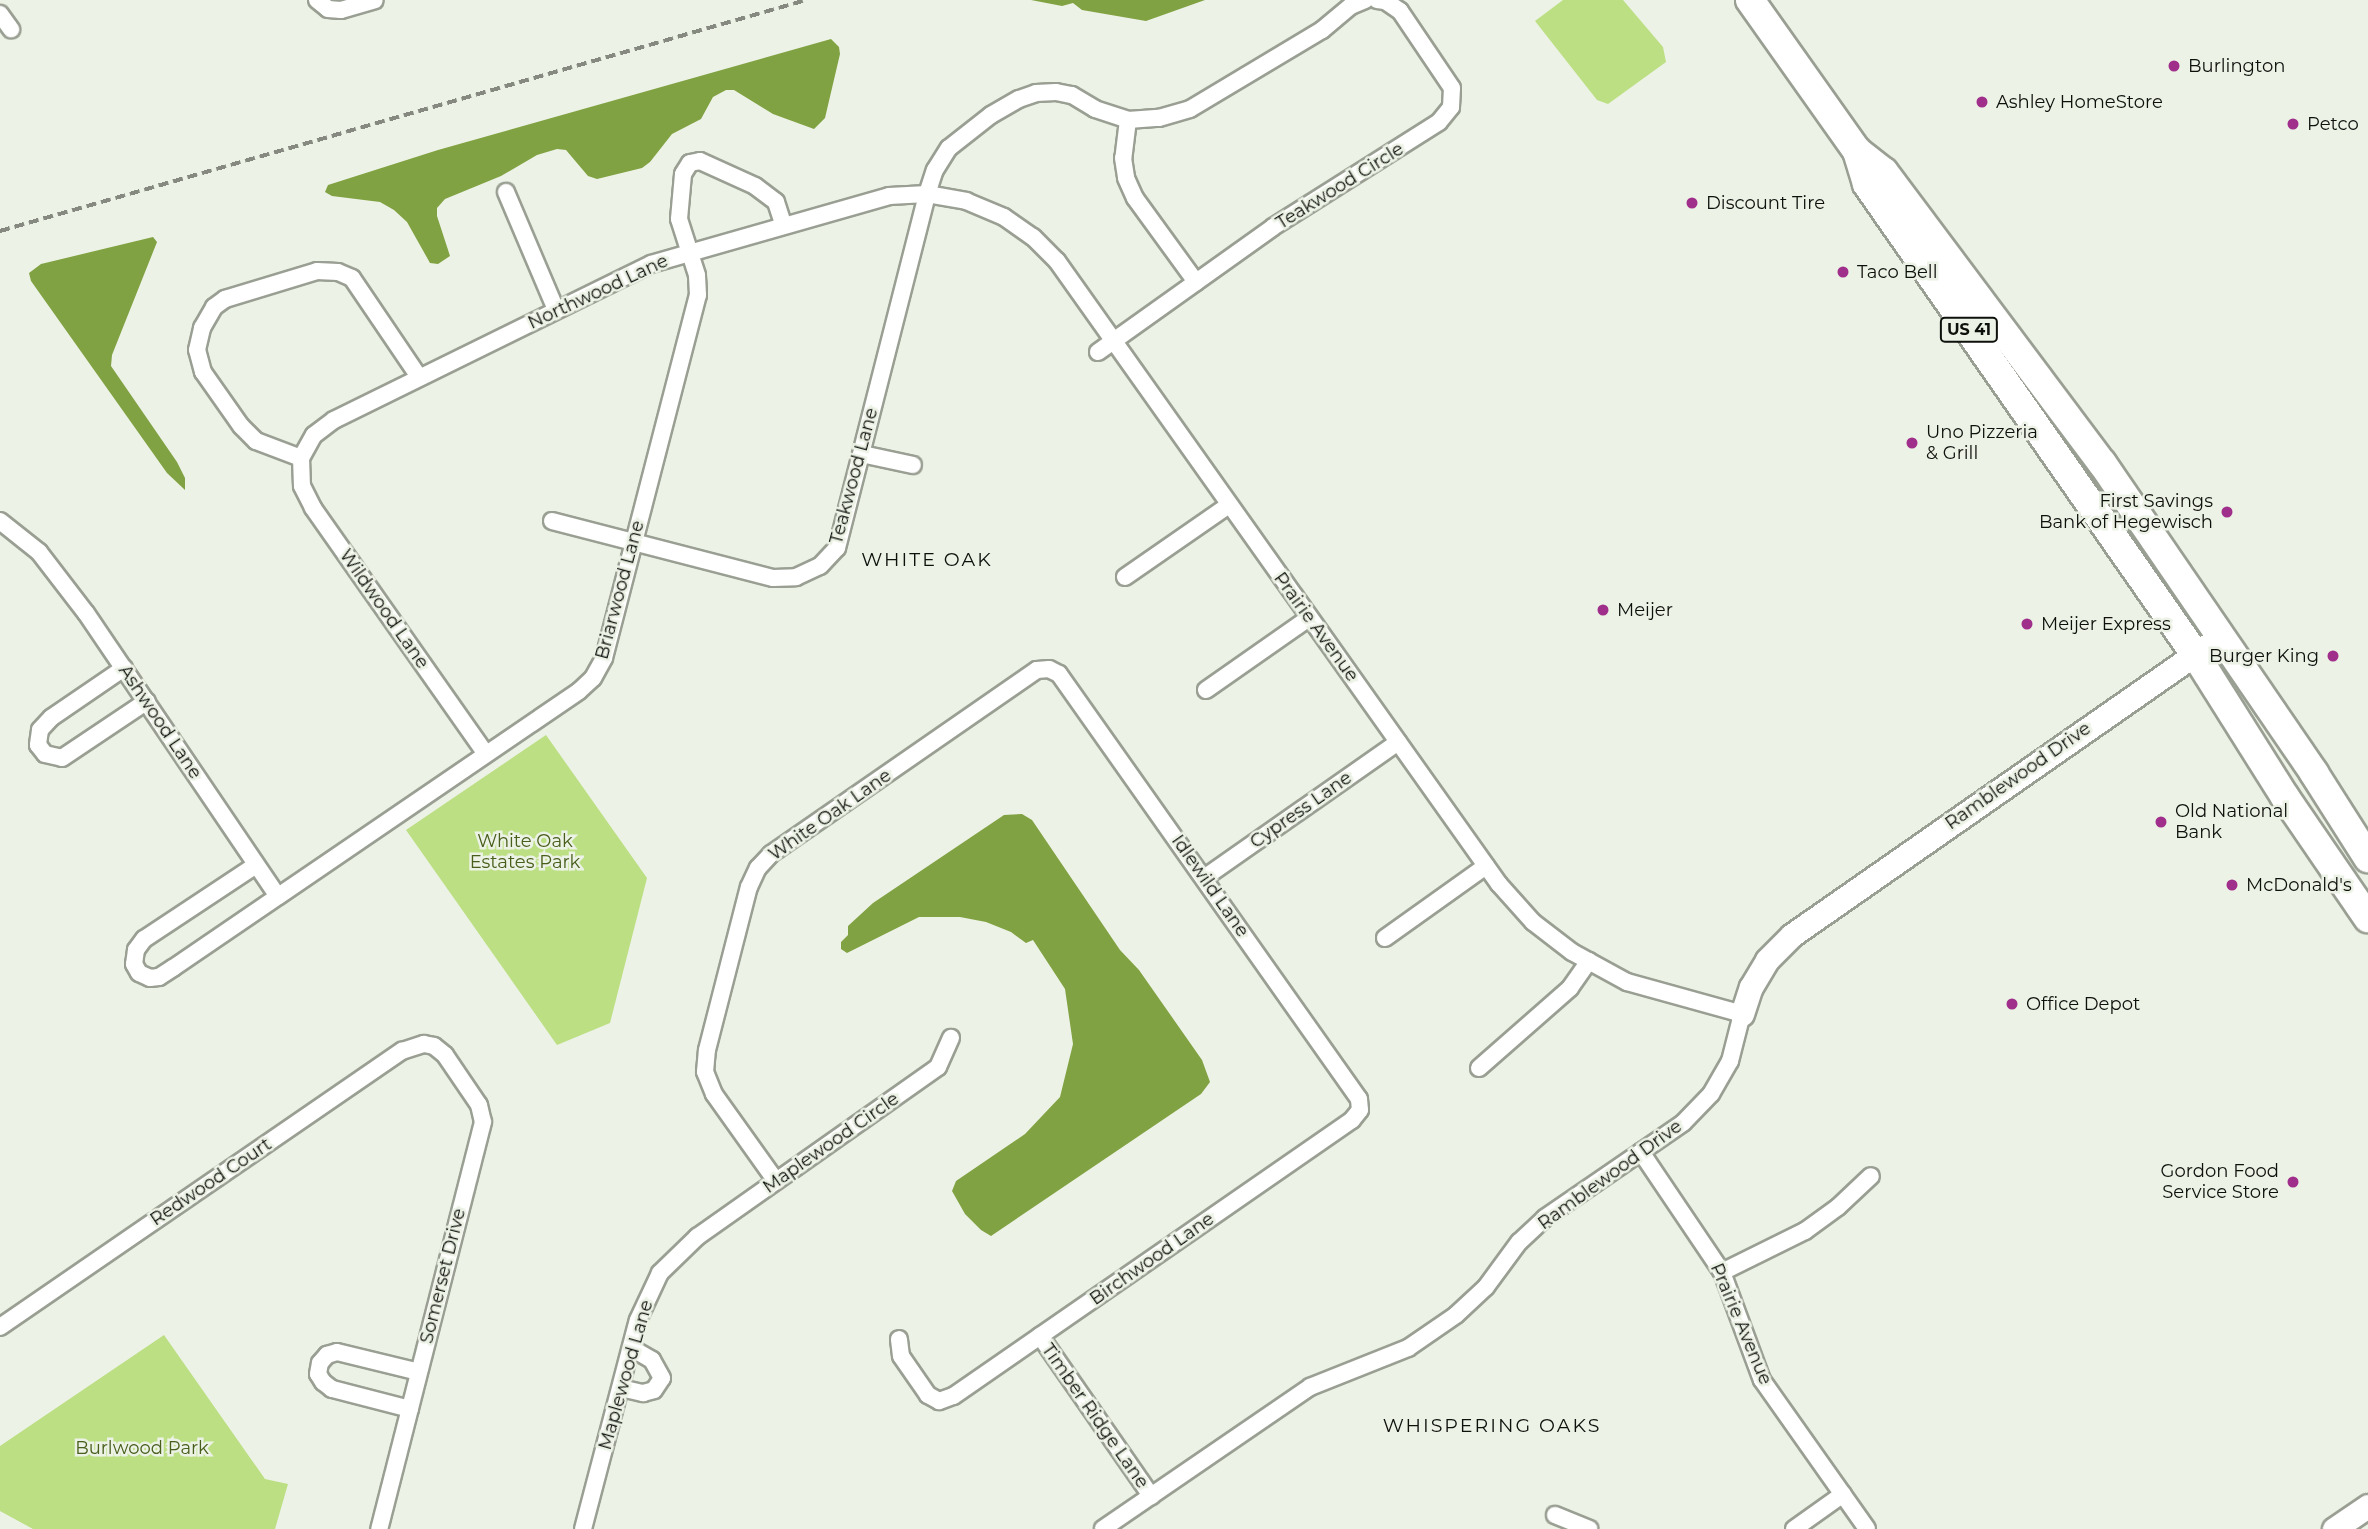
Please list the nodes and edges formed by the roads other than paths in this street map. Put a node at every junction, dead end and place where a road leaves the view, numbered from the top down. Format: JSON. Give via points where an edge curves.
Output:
{"nodes":[{"id":1,"x":375,"y":0,"type":"edge"},
{"id":2,"x":1365,"y":0,"type":"edge"},
{"id":3,"x":1377,"y":0,"type":"edge"},
{"id":4,"x":1750,"y":0,"type":"edge"},
{"id":5,"x":323,"y":4,"type":"edge"},
{"id":6,"x":0,"y":14,"type":"edge"},
{"id":7,"x":11,"y":29,"type":"dead end"},
{"id":8,"x":1128,"y":120,"type":"junction"},
{"id":9,"x":1857,"y":151,"type":"junction"},
{"id":10,"x":506,"y":192,"type":"dead end"},
{"id":11,"x":927,"y":194,"type":"junction"},
{"id":12,"x":783,"y":224,"type":"junction"},
{"id":13,"x":690,"y":253,"type":"junction"},
{"id":14,"x":1196,"y":282,"type":"junction"},
{"id":15,"x":556,"y":310,"type":"junction"},
{"id":16,"x":1113,"y":341,"type":"junction"},
{"id":17,"x":1098,"y":352,"type":"dead end"},
{"id":18,"x":419,"y":377,"type":"junction"},
{"id":19,"x":862,"y":454,"type":"junction"},
{"id":20,"x":301,"y":458,"type":"junction"},
{"id":21,"x":913,"y":465,"type":"dead end"},
{"id":22,"x":1229,"y":505,"type":"junction"},
{"id":23,"x":0,"y":521,"type":"edge"},
{"id":24,"x":552,"y":521,"type":"dead end"},
{"id":25,"x":633,"y":542,"type":"junction"},
{"id":26,"x":1125,"y":578,"type":"dead end"},
{"id":27,"x":1309,"y":618,"type":"junction"},
{"id":28,"x":2221,"y":636,"type":"junction"},
{"id":29,"x":2195,"y":654,"type":"junction"},
{"id":30,"x":124,"y":668,"type":"junction"},
{"id":31,"x":1049,"y":669,"type":"joint"},
{"id":32,"x":1206,"y":690,"type":"dead end"},
{"id":33,"x":147,"y":701,"type":"junction"},
{"id":34,"x":1398,"y":742,"type":"junction"},
{"id":35,"x":485,"y":753,"type":"junction"},
{"id":36,"x":2368,"y":858,"type":"edge"},
{"id":37,"x":256,"y":865,"type":"junction"},
{"id":38,"x":1486,"y":866,"type":"junction"},
{"id":39,"x":1204,"y":878,"type":"junction"},
{"id":40,"x":277,"y":895,"type":"junction"},
{"id":41,"x":2368,"y":918,"type":"edge"},
{"id":42,"x":1385,"y":938,"type":"dead end"},
{"id":43,"x":1589,"y":961,"type":"junction"},
{"id":44,"x":1742,"y":1014,"type":"junction"},
{"id":45,"x":951,"y":1038,"type":"dead end"},
{"id":46,"x":424,"y":1044,"type":"joint"},
{"id":47,"x":1479,"y":1068,"type":"dead end"},
{"id":48,"x":1360,"y":1110,"type":"joint"},
{"id":49,"x":1642,"y":1152,"type":"junction"},
{"id":50,"x":1871,"y":1175,"type":"dead end"},
{"id":51,"x":776,"y":1181,"type":"junction"},
{"id":52,"x":697,"y":1237,"type":"joint"},
{"id":53,"x":1723,"y":1272,"type":"junction"},
{"id":54,"x":0,"y":1327,"type":"edge"},
{"id":55,"x":1040,"y":1336,"type":"junction"},
{"id":56,"x":899,"y":1339,"type":"dead end"},
{"id":57,"x":631,"y":1348,"type":"junction"},
{"id":58,"x":419,"y":1372,"type":"junction"},
{"id":59,"x":621,"y":1388,"type":"junction"},
{"id":60,"x":410,"y":1409,"type":"junction"},
{"id":61,"x":1843,"y":1494,"type":"junction"},
{"id":62,"x":1151,"y":1496,"type":"junction"},
{"id":63,"x":2368,"y":1506,"type":"edge"},
{"id":64,"x":1555,"y":1515,"type":"dead end"},
{"id":65,"x":379,"y":1529,"type":"edge"},
{"id":66,"x":583,"y":1529,"type":"edge"},
{"id":67,"x":1102,"y":1529,"type":"edge"},
{"id":68,"x":1590,"y":1529,"type":"edge"},
{"id":69,"x":1794,"y":1529,"type":"edge"},
{"id":70,"x":1867,"y":1529,"type":"edge"},
{"id":71,"x":2334,"y":1529,"type":"edge"}],
"edges":[{"from":1,"to":5,"type":"street","via":[[341,10]]},
{"from":2,"to":8,"type":"street","via":[[1190,109]]},
{"from":3,"to":14,"type":"street","name":"Teakwood Circle","via":[[1400,11],[1452,88],[1451,107],[1439,122],[1273,227]]},
{"from":4,"to":9,"type":"highway","number":"US 41"},
{"from":6,"to":7,"type":"street"},
{"from":8,"to":11,"type":"street","via":[[1056,92],[1019,99],[991,114],[949,148],[934,170]]},
{"from":8,"to":14,"type":"street","via":[[1123,158],[1126,178],[1135,198]]},
{"from":9,"to":28,"type":"highway","number":"US 41","via":[[1884,172],[2102,463]]},
{"from":9,"to":29,"type":"highway","number":"US 41","via":[[1867,184]]},
{"from":10,"to":15,"type":"street"},
{"from":11,"to":12,"type":"street","name":"Northwood Lane","via":[[889,196]]},
{"from":11,"to":16,"type":"street","name":"Prairie Avenue","via":[[966,201],[1004,217],[1033,237],[1057,261]]},
{"from":11,"to":19,"type":"street","name":"Teakwood Lane"},
{"from":12,"to":13,"type":"street","name":"Northwood Lane"},
{"from":12,"to":13,"type":"street","name":"Briarwood Lane","via":[[776,202],[765,192],[700,161],[690,163],[683,174],[679,219]]},
{"from":13,"to":15,"type":"street","name":"Northwood Lane","via":[[652,264]]},
{"from":13,"to":25,"type":"street","name":"Briarwood Lane","via":[[698,295]]},
{"from":14,"to":16,"type":"street","name":"Teakwood Circle"},
{"from":15,"to":18,"type":"street","name":"Northwood Lane"},
{"from":16,"to":17,"type":"street","name":"Teakwood Circle"},
{"from":16,"to":22,"type":"street","name":"Prairie Avenue"},
{"from":18,"to":20,"type":"street","name":"Northwood Lane","via":[[334,420],[314,435]]},
{"from":18,"to":20,"type":"street","via":[[352,278],[338,272],[317,271],[225,299],[214,307],[202,328],[197,349],[203,372],[256,441]]},
{"from":19,"to":21,"type":"street"},
{"from":19,"to":25,"type":"street","name":"Teakwood Lane","via":[[837,548],[820,566],[796,577],[773,578]]},
{"from":20,"to":35,"type":"street","name":"Wildwood Lane","via":[[302,486],[313,508]]},
{"from":22,"to":26,"type":"street"},
{"from":22,"to":27,"type":"street","name":"Prairie Avenue"},
{"from":23,"to":30,"type":"street","name":"Ashwood Lane","via":[[39,552]]},
{"from":24,"to":25,"type":"street","name":"Teakwood Lane"},
{"from":25,"to":35,"type":"street","name":"Briarwood Lane","via":[[604,658],[593,678]]},
{"from":27,"to":32,"type":"street"},
{"from":27,"to":34,"type":"street","name":"Prairie Avenue"},
{"from":28,"to":29,"type":"street","name":"Ramblewood Drive"},
{"from":28,"to":36,"type":"highway","number":"US 41"},
{"from":29,"to":41,"type":"highway","number":"US 41"},
{"from":29,"to":44,"type":"street","name":"Ramblewood Drive","via":[[1792,935],[1767,960]]},
{"from":30,"to":33,"type":"street","name":"Ashwood Lane"},
{"from":30,"to":33,"type":"street","via":[[51,718],[40,730],[38,745],[45,754],[62,758]]},
{"from":31,"to":39,"type":"street","name":"Idlewild Lane","via":[[1059,674]]},
{"from":31,"to":51,"type":"street","name":"White Oak Lane","via":[[1037,670],[1015,685],[771,854],[758,868],[745,899],[705,1072],[714,1094]]},
{"from":33,"to":37,"type":"street","name":"Ashwood Lane"},
{"from":34,"to":38,"type":"street","name":"Prairie Avenue"},
{"from":34,"to":39,"type":"street","name":"Cypress Lane"},
{"from":35,"to":40,"type":"street","name":"Briarwood Lane"},
{"from":37,"to":40,"type":"street","name":"Ashwood Lane"},
{"from":37,"to":40,"type":"street","name":"Briarwood Lane","via":[[144,939],[136,950],[134,964],[139,973],[159,977]]},
{"from":38,"to":42,"type":"street"},
{"from":38,"to":43,"type":"street","name":"Prairie Avenue","via":[[1533,922]]},
{"from":39,"to":48,"type":"street","name":"Idlewild Lane","via":[[1359,1099]]},
{"from":43,"to":44,"type":"street","name":"Prairie Avenue","via":[[1628,982]]},
{"from":43,"to":47,"type":"street","via":[[1570,988]]},
{"from":44,"to":49,"type":"street","name":"Ramblewood Drive","via":[[1730,1061],[1711,1094],[1684,1123]]},
{"from":45,"to":51,"type":"street","name":"Maplewood Circle","via":[[938,1067]]},
{"from":46,"to":54,"type":"street","name":"Redwood Court","via":[[402,1051]]},
{"from":46,"to":58,"type":"street","name":"Somerset Drive","via":[[444,1055],[479,1105],[483,1122]]},
{"from":48,"to":55,"type":"street","name":"Birchwood Lane","via":[[1352,1120]]},
{"from":49,"to":53,"type":"street","name":"Prairie Avenue"},
{"from":49,"to":62,"type":"street","name":"Ramblewood Drive","via":[[1545,1218],[1518,1242],[1486,1287],[1456,1315],[1408,1348],[1310,1387]]},
{"from":50,"to":53,"type":"street","via":[[1805,1231]]},
{"from":51,"to":52,"type":"street","name":"Maplewood Circle"},
{"from":52,"to":57,"type":"street","name":"Maplewood Lane","via":[[660,1273]]},
{"from":53,"to":61,"type":"street","name":"Prairie Avenue","via":[[1762,1380]]},
{"from":55,"to":56,"type":"street","name":"Birchwood Lane","via":[[939,1401],[928,1395],[901,1356]]},
{"from":55,"to":62,"type":"street","name":"Timber Ridge Lane"},
{"from":57,"to":59,"type":"street","name":"Maplewood Lane"},
{"from":57,"to":59,"type":"street","via":[[652,1360],[662,1378],[654,1390],[643,1393]]},
{"from":58,"to":60,"type":"street","name":"Somerset Drive"},
{"from":58,"to":60,"type":"street","via":[[337,1352],[320,1363],[318,1374],[332,1389]]},
{"from":59,"to":66,"type":"street","name":"Maplewood Lane"},
{"from":60,"to":65,"type":"street","name":"Somerset Drive"},
{"from":61,"to":69,"type":"street"},
{"from":61,"to":70,"type":"street","name":"Prairie Avenue"},
{"from":62,"to":67,"type":"street","name":"Ramblewood Drive"},
{"from":63,"to":71,"type":"street"},
{"from":64,"to":68,"type":"street"}]}
